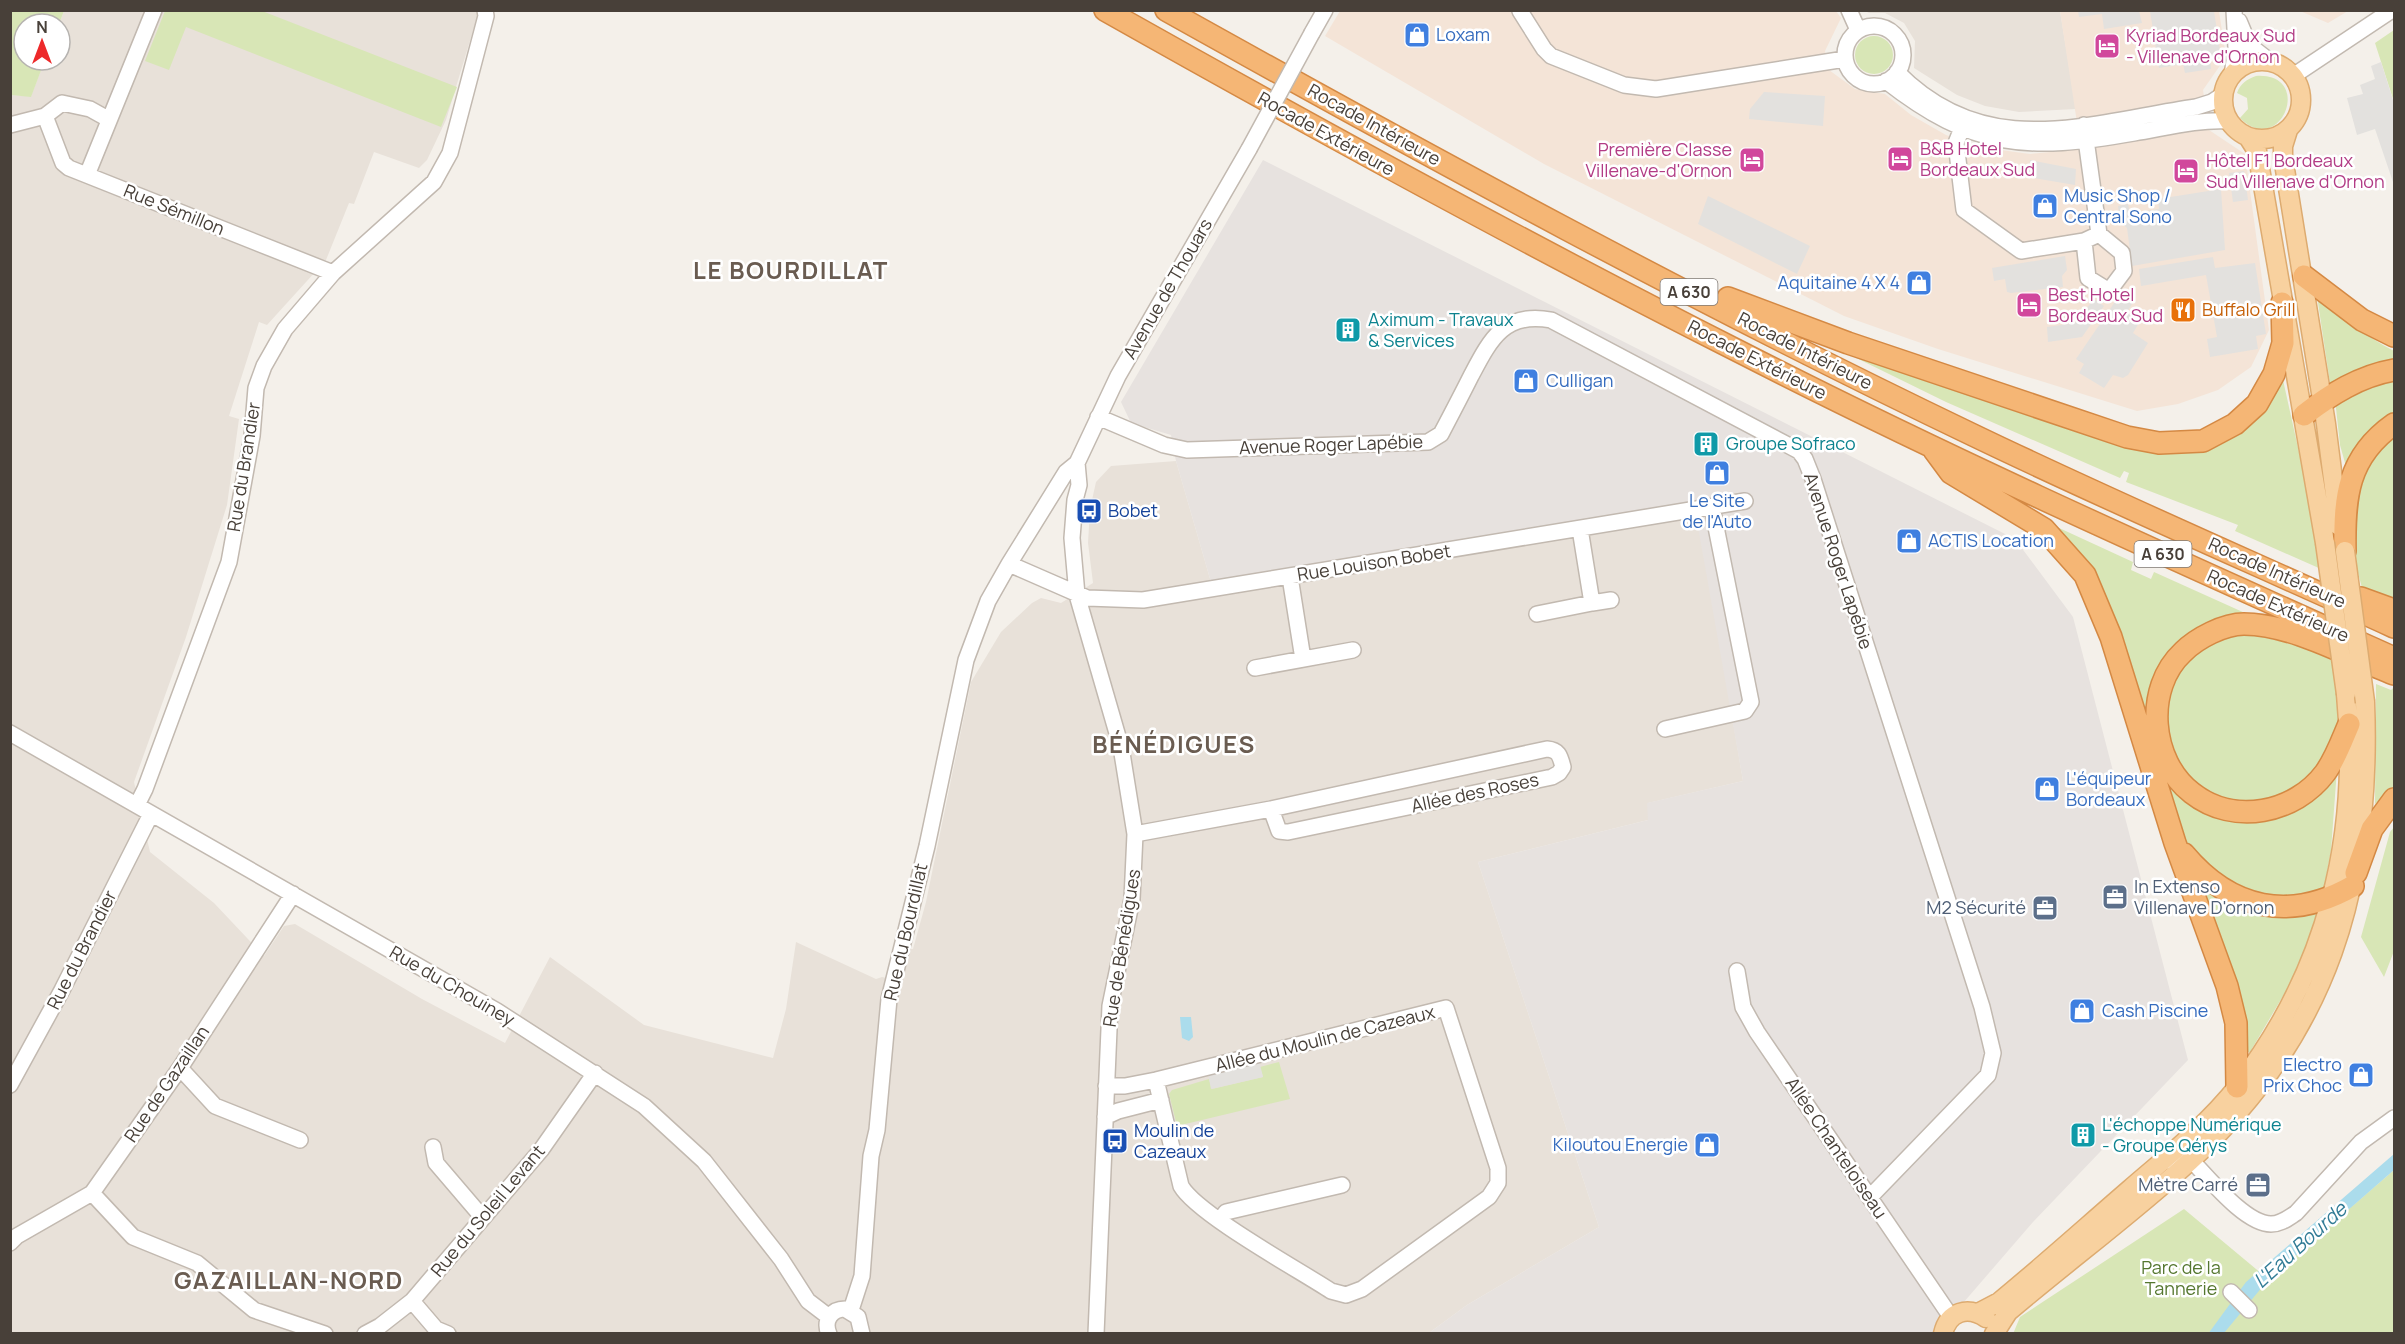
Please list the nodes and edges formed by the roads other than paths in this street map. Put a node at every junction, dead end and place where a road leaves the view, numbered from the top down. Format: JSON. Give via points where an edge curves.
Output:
{"nodes":[{"id":1,"x":154,"y":10,"type":"edge"},
{"id":2,"x":485,"y":10,"type":"edge"},
{"id":3,"x":1104,"y":10,"type":"edge"},
{"id":4,"x":1325,"y":10,"type":"edge"},
{"id":5,"x":1849,"y":10,"type":"edge"},
{"id":6,"x":2392,"y":10,"type":"edge"},
{"id":7,"x":1520,"y":11,"type":"edge"},
{"id":8,"x":2234,"y":11,"type":"edge"},
{"id":9,"x":1170,"y":12,"type":"edge"},
{"id":10,"x":1858,"y":30,"type":"junction"},
{"id":11,"x":1845,"y":59,"type":"junction"},
{"id":12,"x":2271,"y":62,"type":"junction"},
{"id":13,"x":2232,"y":75,"type":"junction"},
{"id":14,"x":2293,"y":76,"type":"junction"},
{"id":15,"x":1891,"y":77,"type":"junction"},
{"id":16,"x":2224,"y":94,"type":"junction"},
{"id":17,"x":45,"y":116,"type":"junction"},
{"id":18,"x":108,"y":119,"type":"junction"},
{"id":19,"x":2229,"y":122,"type":"junction"},
{"id":20,"x":10,"y":124,"type":"edge"},
{"id":21,"x":1964,"y":124,"type":"junction"},
{"id":22,"x":2288,"y":130,"type":"junction"},
{"id":23,"x":2085,"y":132,"type":"junction"},
{"id":24,"x":2248,"y":137,"type":"junction"},
{"id":25,"x":87,"y":175,"type":"junction"},
{"id":26,"x":1568,"y":229,"type":"junction"},
{"id":27,"x":2099,"y":234,"type":"junction"},
{"id":28,"x":2084,"y":241,"type":"junction"},
{"id":29,"x":333,"y":273,"type":"junction"},
{"id":30,"x":2304,"y":276,"type":"junction"},
{"id":31,"x":2282,"y":303,"type":"junction"},
{"id":32,"x":2394,"y":336,"type":"edge"},
{"id":33,"x":2394,"y":370,"type":"edge"},
{"id":34,"x":2322,"y":400,"type":"junction"},
{"id":35,"x":2304,"y":415,"type":"junction"},
{"id":36,"x":1098,"y":417,"type":"junction"},
{"id":37,"x":2394,"y":424,"type":"edge"},
{"id":38,"x":1932,"y":447,"type":"junction"},
{"id":39,"x":1077,"y":464,"type":"junction"},
{"id":40,"x":1745,"y":501,"type":"dead end"},
{"id":41,"x":1712,"y":507,"type":"junction"},
{"id":42,"x":1580,"y":529,"type":"junction"},
{"id":43,"x":2224,"y":549,"type":"junction"},
{"id":44,"x":2345,"y":551,"type":"junction"},
{"id":45,"x":1009,"y":564,"type":"junction"},
{"id":46,"x":1290,"y":577,"type":"junction"},
{"id":47,"x":1077,"y":595,"type":"junction"},
{"id":48,"x":1611,"y":600,"type":"dead end"},
{"id":49,"x":1592,"y":603,"type":"junction"},
{"id":50,"x":2394,"y":610,"type":"edge"},
{"id":51,"x":1537,"y":615,"type":"dead end"},
{"id":52,"x":2394,"y":627,"type":"edge"},
{"id":53,"x":1353,"y":650,"type":"dead end"},
{"id":54,"x":2394,"y":658,"type":"edge"},
{"id":55,"x":1303,"y":659,"type":"junction"},
{"id":56,"x":1255,"y":668,"type":"dead end"},
{"id":57,"x":2394,"y":674,"type":"edge"},
{"id":58,"x":2349,"y":724,"type":"junction"},
{"id":59,"x":1665,"y":729,"type":"dead end"},
{"id":60,"x":10,"y":733,"type":"edge"},
{"id":61,"x":2394,"y":800,"type":"edge"},
{"id":62,"x":137,"y":805,"type":"junction"},
{"id":63,"x":1271,"y":809,"type":"junction"},
{"id":64,"x":151,"y":814,"type":"junction"},
{"id":65,"x":1135,"y":834,"type":"junction"},
{"id":66,"x":2175,"y":843,"type":"junction"},
{"id":67,"x":2355,"y":879,"type":"junction"},
{"id":68,"x":293,"y":894,"type":"junction"},
{"id":69,"x":2333,"y":897,"type":"junction"},
{"id":70,"x":1737,"y":971,"type":"dead end"},
{"id":71,"x":180,"y":1068,"type":"junction"},
{"id":72,"x":596,"y":1073,"type":"junction"},
{"id":73,"x":1156,"y":1080,"type":"junction"},
{"id":74,"x":10,"y":1085,"type":"edge"},
{"id":75,"x":1106,"y":1086,"type":"junction"},
{"id":76,"x":2237,"y":1087,"type":"junction"},
{"id":77,"x":1161,"y":1100,"type":"junction"},
{"id":78,"x":1105,"y":1117,"type":"junction"},
{"id":79,"x":2394,"y":1118,"type":"edge"},
{"id":80,"x":300,"y":1140,"type":"dead end"},
{"id":81,"x":433,"y":1148,"type":"dead end"},
{"id":82,"x":2191,"y":1160,"type":"junction"},
{"id":83,"x":2163,"y":1161,"type":"junction"},
{"id":84,"x":1342,"y":1185,"type":"dead end"},
{"id":85,"x":93,"y":1193,"type":"junction"},
{"id":86,"x":1870,"y":1197,"type":"junction"},
{"id":87,"x":483,"y":1218,"type":"junction"},
{"id":88,"x":1220,"y":1220,"type":"junction"},
{"id":89,"x":10,"y":1243,"type":"edge"},
{"id":90,"x":2231,"y":1293,"type":"dead end"},
{"id":91,"x":412,"y":1302,"type":"junction"},
{"id":92,"x":850,"y":1310,"type":"junction"},
{"id":93,"x":2249,"y":1310,"type":"dead end"},
{"id":94,"x":1978,"y":1313,"type":"junction"},
{"id":95,"x":829,"y":1317,"type":"junction"},
{"id":96,"x":1947,"y":1325,"type":"edge"},
{"id":97,"x":1994,"y":1333,"type":"edge"},
{"id":98,"x":325,"y":1334,"type":"edge"},
{"id":99,"x":365,"y":1334,"type":"edge"},
{"id":100,"x":448,"y":1334,"type":"edge"},
{"id":101,"x":829,"y":1334,"type":"edge"},
{"id":102,"x":862,"y":1334,"type":"edge"},
{"id":103,"x":1096,"y":1334,"type":"edge"}],
"edges":[{"from":1,"to":18,"type":"street"},
{"from":2,"to":29,"type":"street","name":"Rue du Brandier","via":[[450,153],[434,182]]},
{"from":3,"to":38,"type":"highway","name":"Rocade Extérieure","number":"A 630","via":[[1355,151],[1555,257]]},
{"from":4,"to":36,"type":"street","name":"Avenue de Thouars","bridge":true},
{"from":5,"to":10,"type":"street"},
{"from":6,"to":14,"type":"street"},
{"from":7,"to":11,"type":"street","via":[[1551,56],[1641,89],[1697,84]]},
{"from":8,"to":12,"type":"street","via":[[2249,45]]},
{"from":8,"to":13,"type":"street","via":[[2236,48]]},
{"from":9,"to":26,"type":"highway","name":"Rocade Intérieure","number":"A 630"},
{"from":10,"to":11,"type":"street","via":[[1848,43]]},
{"from":10,"to":15,"type":"street","via":[[1880,27],[1898,40],[1902,62]]},
{"from":11,"to":15,"type":"street","via":[[1860,80],[1877,84]]},
{"from":12,"to":13,"type":"main road","via":[[2249,63]]},
{"from":12,"to":14,"type":"main road"},
{"from":13,"to":16,"type":"main road"},
{"from":14,"to":22,"type":"main road","via":[[2299,86],[2301,110]]},
{"from":15,"to":21,"type":"street","via":[[1925,111]]},
{"from":16,"to":19,"type":"main road"},
{"from":16,"to":23,"type":"street","via":[[2196,107]]},
{"from":17,"to":18,"type":"street","via":[[62,103],[70,103]]},
{"from":17,"to":20,"type":"street"},
{"from":17,"to":25,"type":"street","name":"Rue Sémillon","via":[[63,163]]},
{"from":18,"to":25,"type":"street"},
{"from":19,"to":23,"type":"street"},
{"from":19,"to":24,"type":"main road"},
{"from":21,"to":23,"type":"street","via":[[2004,141],[2033,143]]},
{"from":21,"to":28,"type":"street","via":[[1956,143],[1964,210],[2021,251]]},
{"from":22,"to":24,"type":"main road","via":[[2269,139]]},
{"from":22,"to":30,"type":"main road","via":[[2283,157]]},
{"from":23,"to":27,"type":"street"},
{"from":24,"to":31,"type":"main road","via":[[2257,151]]},
{"from":25,"to":29,"type":"street","name":"Rue Sémillon"},
{"from":26,"to":31,"type":"highway","via":[[1775,317],[2127,437],[2159,443],[2203,441],[2235,424],[2257,404],[2274,374],[2283,343]]},
{"from":26,"to":43,"type":"highway","name":"Rocade Intérieure","number":"A 630","via":[[1963,430]]},
{"from":27,"to":28,"type":"street"},
{"from":27,"to":28,"type":"street","via":[[2122,253],[2124,271],[2109,291],[2088,278]]},
{"from":29,"to":62,"type":"street","name":"Rue du Brandier","via":[[285,329],[264,366],[256,388],[252,436],[228,562]]},
{"from":30,"to":32,"type":"highway","via":[[2362,320]]},
{"from":30,"to":34,"type":"main road"},
{"from":31,"to":35,"type":"main road"},
{"from":33,"to":34,"type":"highway","via":[[2362,379]]},
{"from":34,"to":35,"type":"highway"},
{"from":34,"to":44,"type":"main road"},
{"from":35,"to":58,"type":"main road","bridge":true},
{"from":36,"to":39,"type":"street","name":"Avenue de Thouars"},
{"from":36,"to":86,"type":"street","name":"Avenue Roger Lapébie","via":[[1187,450],[1428,442],[1441,434],[1495,336],[1510,324],[1540,318],[1551,320],[1799,451],[1816,490],[1993,1053],[1988,1075]]},
{"from":37,"to":44,"type":"highway","via":[[2368,448],[2355,470],[2344,510]]},
{"from":38,"to":54,"type":"highway","name":"Rocade Extérieure","number":"A 630"},
{"from":38,"to":66,"type":"highway","via":[[1951,473],[2044,529],[2085,575],[2111,637]]},
{"from":39,"to":45,"type":"street","name":"Avenue de Thouars","via":[[1066,472]]},
{"from":39,"to":47,"type":"street","name":"Rue de Bénédigues","via":[[1079,485],[1072,538]]},
{"from":40,"to":41,"type":"street","name":"Rue Louison Bobet"},
{"from":41,"to":42,"type":"street","name":"Rue Louison Bobet"},
{"from":41,"to":59,"type":"street","via":[[1751,702],[1745,711]]},
{"from":42,"to":46,"type":"street","name":"Rue Louison Bobet"},
{"from":42,"to":49,"type":"street"},
{"from":43,"to":50,"type":"highway"},
{"from":43,"to":52,"type":"highway","name":"Rocade Intérieure","number":"A 630"},
{"from":44,"to":67,"type":"main road","bridge":true,"via":[[2365,702],[2367,753]]},
{"from":45,"to":47,"type":"street","name":"Rue Louison Bobet"},
{"from":45,"to":92,"type":"street","name":"Rue du Bourdillat","via":[[988,601],[966,660],[927,846],[889,999],[862,1276]]},
{"from":46,"to":47,"type":"street","name":"Rue Louison Bobet","via":[[1143,600],[1116,601]]},
{"from":46,"to":55,"type":"street"},
{"from":47,"to":65,"type":"street","name":"Rue de Bénédigues","via":[[1121,747]]},
{"from":48,"to":49,"type":"street"},
{"from":49,"to":51,"type":"street"},
{"from":53,"to":55,"type":"street"},
{"from":55,"to":56,"type":"street"},
{"from":57,"to":58,"type":"highway","via":[[2291,632],[2242,624],[2203,636],[2173,661],[2158,700],[2160,745],[2168,764],[2192,793],[2215,806],[2235,811],[2271,809],[2303,796],[2327,771]]},
{"from":58,"to":69,"type":"main road","via":[[2348,819]]},
{"from":60,"to":62,"type":"street","name":"Rue du Chouiney"},
{"from":61,"to":67,"type":"highway","via":[[2372,829]]},
{"from":62,"to":64,"type":"street","name":"Rue du Chouiney"},
{"from":63,"to":63,"type":"street","name":"Allée des Roses","via":[[1546,749],[1560,754],[1563,767],[1552,777],[1288,832],[1279,831]]},
{"from":63,"to":65,"type":"street","name":"Allée des Roses"},
{"from":64,"to":68,"type":"street","name":"Rue du Chouiney"},
{"from":64,"to":74,"type":"street","name":"Rue du Brandier"},
{"from":65,"to":75,"type":"street","name":"Rue de Bénédigues","via":[[1132,899],[1110,1006]]},
{"from":66,"to":69,"type":"highway","via":[[2213,884],[2250,901],[2293,908]]},
{"from":66,"to":76,"type":"highway","via":[[2227,986],[2236,1023]]},
{"from":67,"to":69,"type":"highway"},
{"from":67,"to":82,"type":"main road","via":[[2326,972],[2309,1007],[2271,1070],[2233,1118]]},
{"from":68,"to":71,"type":"street","name":"Rue de Gazaillan"},
{"from":68,"to":72,"type":"street","name":"Rue du Chouiney","via":[[497,1011]]},
{"from":69,"to":76,"type":"main road","via":[[2297,991]]},
{"from":70,"to":86,"type":"street","name":"Allée Chanteloiseau","via":[[1743,1007],[1757,1032]]},
{"from":71,"to":80,"type":"street","via":[[215,1106]]},
{"from":71,"to":85,"type":"street","name":"Rue de Gazaillan"},
{"from":72,"to":87,"type":"street","name":"Rue du Soleil Levant","via":[[541,1150]]},
{"from":72,"to":95,"type":"street","name":"Rue du Chouiney","via":[[653,1113],[704,1161],[808,1300]]},
{"from":73,"to":75,"type":"street","name":"Allée du Moulin de Cazeaux"},
{"from":73,"to":77,"type":"street","name":"Allée du Moulin de Cazeaux"},
{"from":73,"to":88,"type":"street","name":"Allée du Moulin de Cazeaux","via":[[1446,1008],[1498,1168],[1498,1183],[1489,1197],[1362,1290],[1346,1296],[1331,1291]]},
{"from":75,"to":78,"type":"street","name":"Rue de Bénédigues"},
{"from":76,"to":83,"type":"main road"},
{"from":77,"to":78,"type":"street"},
{"from":77,"to":88,"type":"street","name":"Allée du Moulin de Cazeaux","via":[[1181,1186],[1193,1202]]},
{"from":78,"to":103,"type":"street","name":"Rue de Bénédigues"},
{"from":79,"to":82,"type":"street","via":[[2361,1142],[2296,1213],[2276,1223],[2254,1220]]},
{"from":81,"to":87,"type":"street","via":[[436,1163]]},
{"from":82,"to":83,"type":"street"},
{"from":82,"to":97,"type":"main road","via":[[2008,1312]]},
{"from":83,"to":94,"type":"main road","via":[[1999,1302]]},
{"from":84,"to":88,"type":"street","via":[[1226,1212]]},
{"from":85,"to":89,"type":"street","name":"Rue de Gazaillan"},
{"from":85,"to":98,"type":"street","via":[[133,1237],[197,1263],[254,1310]]},
{"from":86,"to":96,"type":"street","name":"Allée Chanteloiseau"},
{"from":87,"to":91,"type":"street","name":"Rue du Soleil Levant"},
{"from":90,"to":93,"type":"street"},
{"from":91,"to":99,"type":"street","name":"Rue du Soleil Levant"},
{"from":91,"to":100,"type":"street","via":[[436,1329]]},
{"from":92,"to":95,"type":"street","via":[[840,1309]]},
{"from":92,"to":102,"type":"street","via":[[858,1317]]},
{"from":94,"to":96,"type":"main road","via":[[1961,1312]]},
{"from":94,"to":97,"type":"main road","via":[[1986,1318]]},
{"from":95,"to":101,"type":"street"}]}
